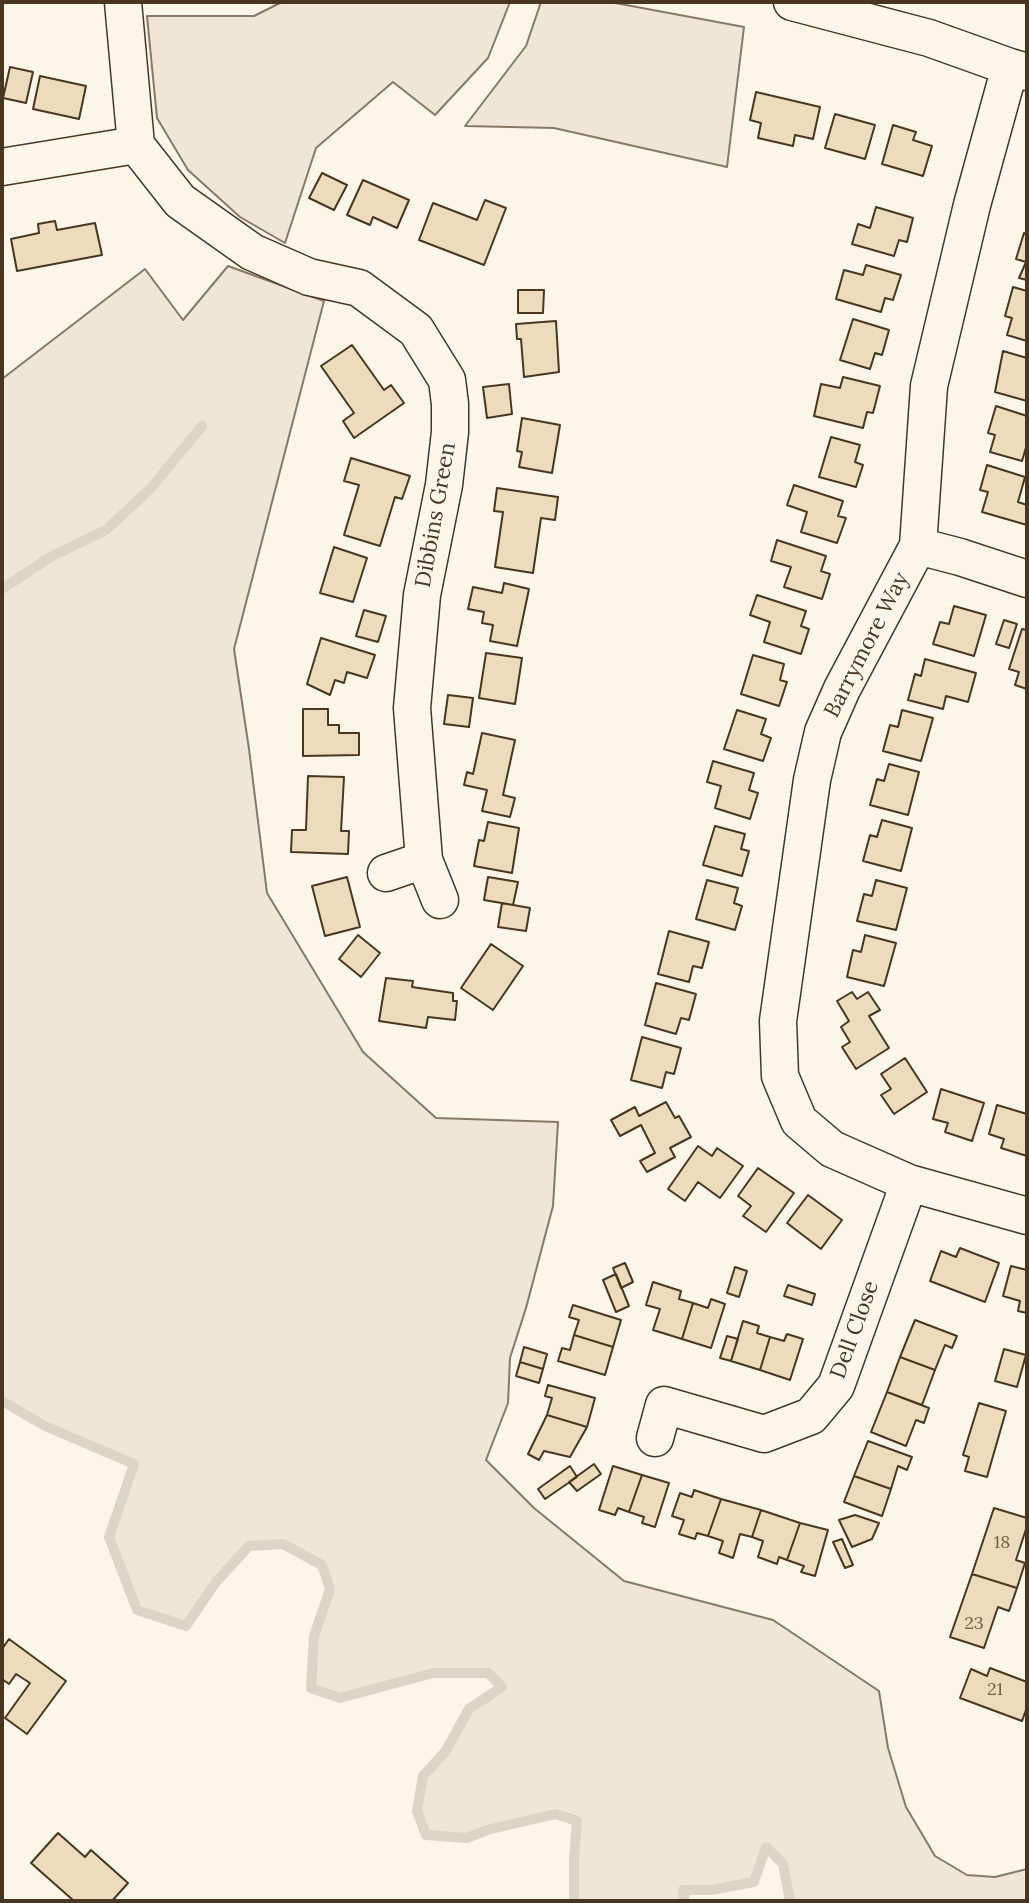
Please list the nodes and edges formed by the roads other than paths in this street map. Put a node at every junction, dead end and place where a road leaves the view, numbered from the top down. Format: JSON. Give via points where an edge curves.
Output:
{"nodes":[{"id":1,"x":123,"y":2,"type":"edge"},
{"id":2,"x":792,"y":2,"type":"edge"},
{"id":3,"x":1018,"y":70,"type":"edge"},
{"id":4,"x":136,"y":145,"type":"junction"},
{"id":5,"x":2,"y":167,"type":"edge"},
{"id":6,"x":918,"y":546,"type":"junction"},
{"id":7,"x":1027,"y":579,"type":"edge"},
{"id":8,"x":424,"y":860,"type":"junction"},
{"id":9,"x":386,"y":873,"type":"dead end"},
{"id":10,"x":440,"y":900,"type":"dead end"},
{"id":11,"x":909,"y":1183,"type":"junction"},
{"id":12,"x":1027,"y":1216,"type":"edge"},
{"id":13,"x":663,"y":1408,"type":"dead end"}],
"edges":[{"from":1,"to":4,"type":"street"},
{"from":2,"to":3,"type":"street","via":[[929,38]]},
{"from":3,"to":6,"type":"street","name":"Barrymore Way","via":[[972,205],[929,386]]},
{"from":4,"to":5,"type":"street"},
{"from":4,"to":8,"type":"street","name":"Dibbins Green","via":[[180,201],[252,252],[309,277],[359,288],[416,330],[447,380],[450,432],[422,595],[412,708]]},
{"from":6,"to":7,"type":"street"},
{"from":6,"to":11,"type":"street","name":"Barrymore Way","via":[[823,732],[778,1021],[780,1076],[799,1121],[832,1149]]},
{"from":8,"to":9,"type":"street"},
{"from":8,"to":10,"type":"street","name":"Dibbins Green"},
{"from":11,"to":12,"type":"street","name":"Barrymore Way"},
{"from":11,"to":13,"type":"street","name":"Dell Close","via":[[836,1386],[811,1416],[764,1434]]}]}
